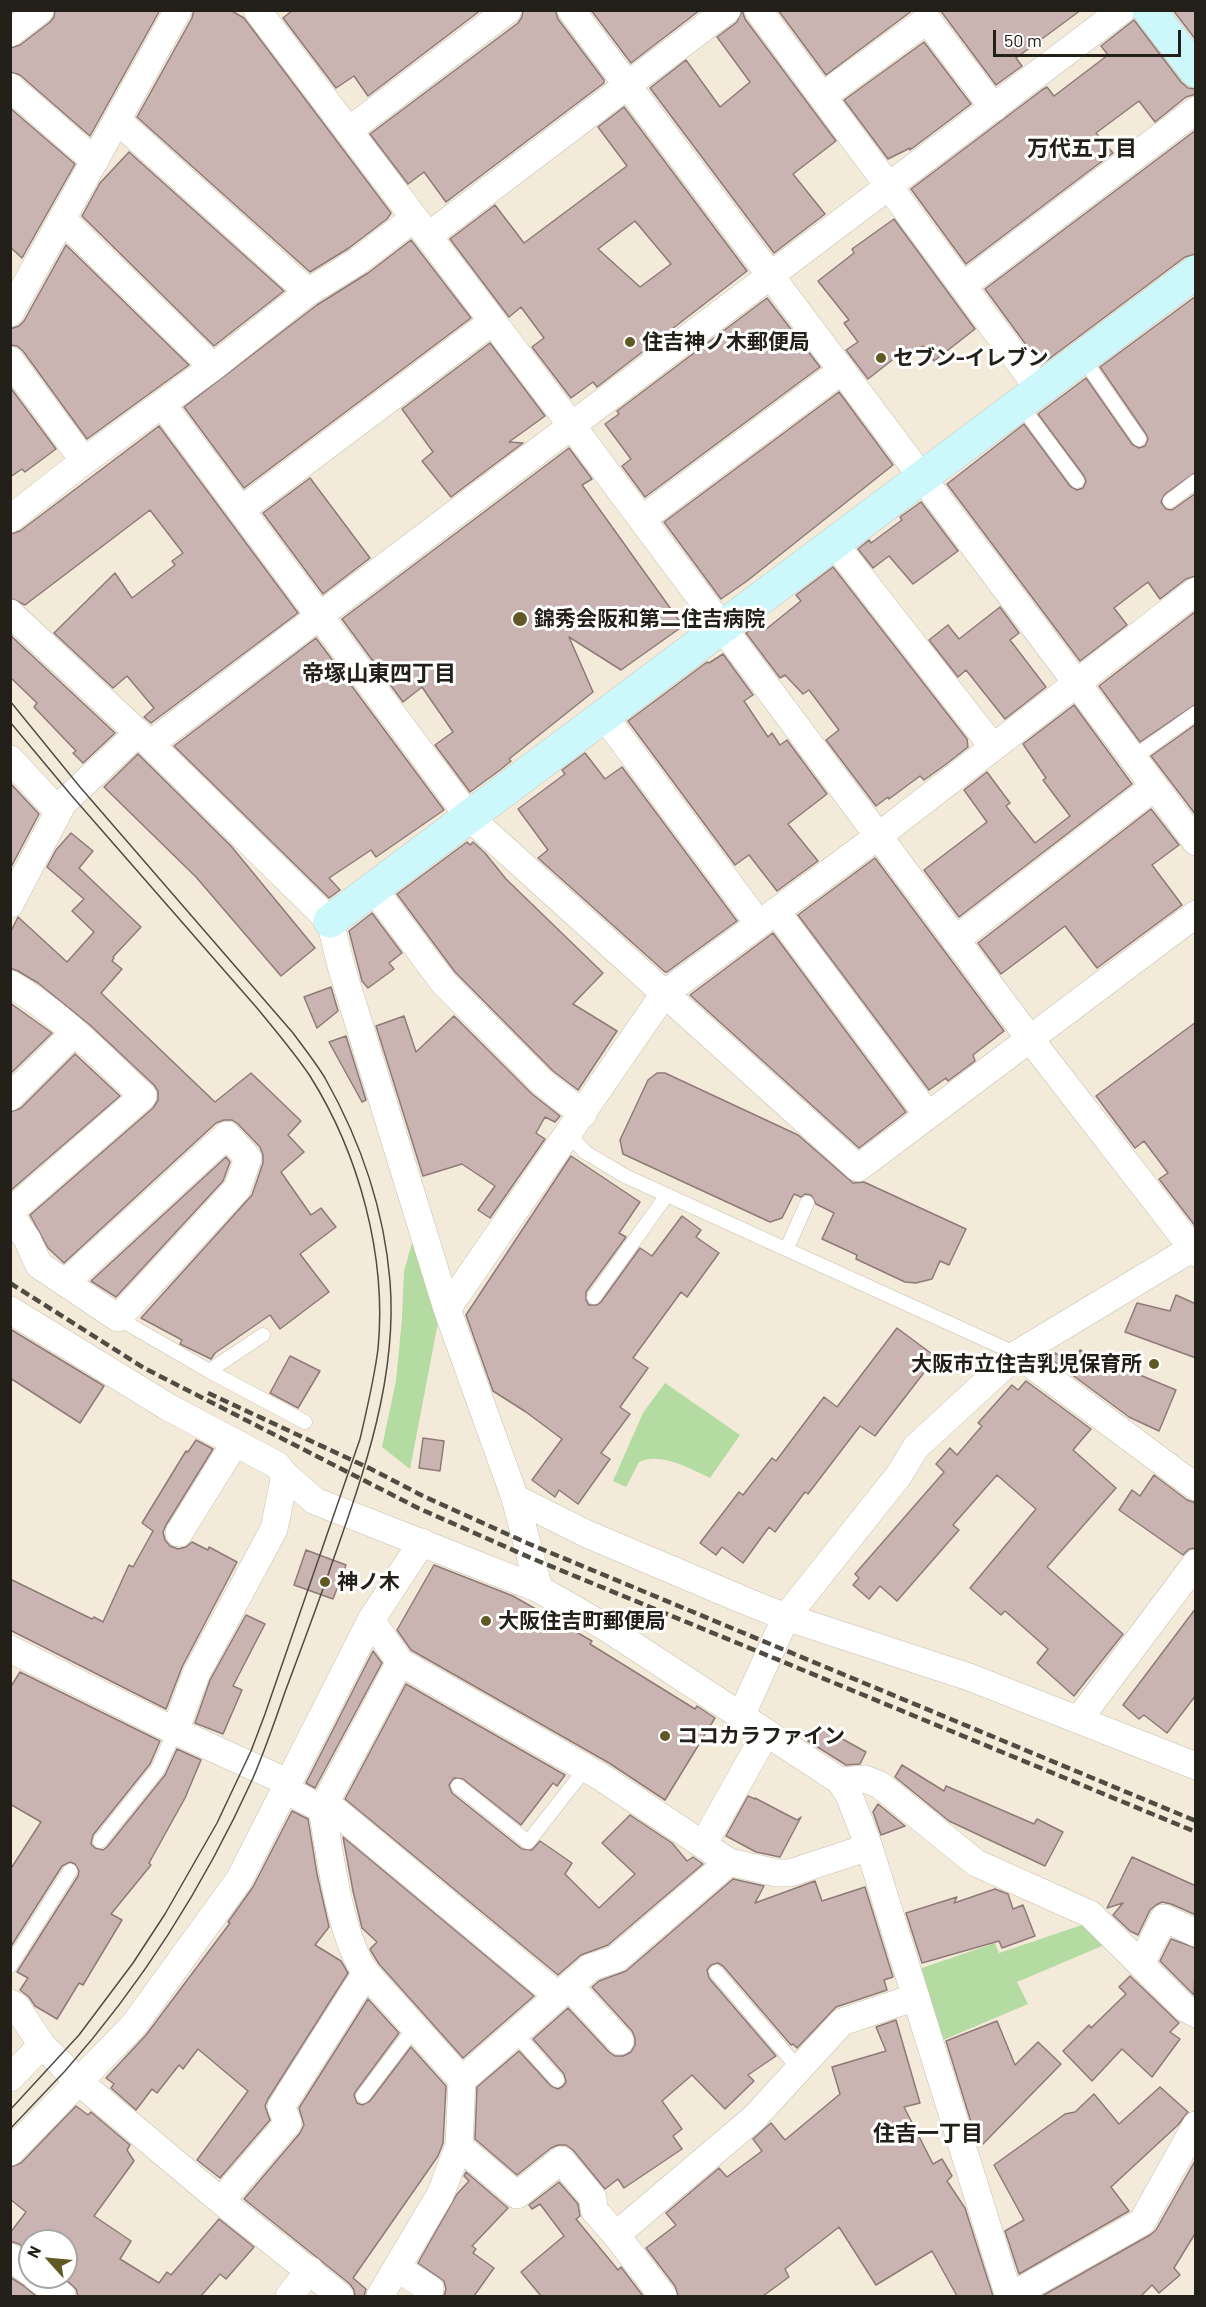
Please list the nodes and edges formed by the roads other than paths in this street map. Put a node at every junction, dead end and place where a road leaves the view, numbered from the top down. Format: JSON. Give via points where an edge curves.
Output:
{"nodes":[{"id":1,"x":40,"y":10,"type":"edge"},
{"id":2,"x":178,"y":10,"type":"edge"},
{"id":3,"x":508,"y":10,"type":"edge"},
{"id":4,"x":571,"y":10,"type":"edge"},
{"id":5,"x":727,"y":10,"type":"edge"},
{"id":6,"x":758,"y":10,"type":"edge"},
{"id":7,"x":1122,"y":10,"type":"edge"},
{"id":8,"x":1149,"y":10,"type":"edge"},
{"id":9,"x":264,"y":13,"type":"edge"},
{"id":10,"x":10,"y":33,"type":"edge"},
{"id":11,"x":1196,"y":71,"type":"edge"},
{"id":12,"x":626,"y":85,"type":"junction"},
{"id":13,"x":10,"y":87,"type":"edge"},
{"id":14,"x":823,"y":96,"type":"junction"},
{"id":15,"x":994,"y":108,"type":"junction"},
{"id":16,"x":1196,"y":110,"type":"edge"},
{"id":17,"x":117,"y":120,"type":"junction"},
{"id":18,"x":348,"y":131,"type":"junction"},
{"id":19,"x":95,"y":160,"type":"junction"},
{"id":20,"x":889,"y":187,"type":"junction"},
{"id":21,"x":62,"y":219,"type":"junction"},
{"id":22,"x":421,"y":227,"type":"junction"},
{"id":23,"x":1196,"y":272,"type":"edge"},
{"id":24,"x":769,"y":277,"type":"junction"},
{"id":25,"x":963,"y":286,"type":"junction"},
{"id":26,"x":308,"y":292,"type":"junction"},
{"id":27,"x":10,"y":313,"type":"edge"},
{"id":28,"x":493,"y":321,"type":"junction"},
{"id":29,"x":1082,"y":357,"type":"junction"},
{"id":30,"x":10,"y":360,"type":"edge"},
{"id":31,"x":213,"y":367,"type":"junction"},
{"id":32,"x":841,"y":371,"type":"junction"},
{"id":33,"x":1029,"y":396,"type":"junction"},
{"id":34,"x":162,"y":404,"type":"junction"},
{"id":35,"x":572,"y":426,"type":"junction"},
{"id":36,"x":1139,"y":439,"type":"dead end"},
{"id":37,"x":84,"y":461,"type":"junction"},
{"id":38,"x":922,"y":477,"type":"junction"},
{"id":39,"x":1077,"y":481,"type":"dead end"},
{"id":40,"x":1196,"y":481,"type":"edge"},
{"id":41,"x":1170,"y":501,"type":"dead end"},
{"id":42,"x":241,"y":510,"type":"junction"},
{"id":43,"x":10,"y":519,"type":"edge"},
{"id":44,"x":642,"y":519,"type":"junction"},
{"id":45,"x":834,"y":543,"type":"junction"},
{"id":46,"x":1195,"y":592,"type":"edge"},
{"id":47,"x":10,"y":613,"type":"edge"},
{"id":48,"x":320,"y":616,"type":"junction"},
{"id":49,"x":722,"y":627,"type":"junction"},
{"id":50,"x":1076,"y":682,"type":"junction"},
{"id":51,"x":1196,"y":713,"type":"edge"},
{"id":52,"x":604,"y":716,"type":"junction"},
{"id":53,"x":144,"y":739,"type":"junction"},
{"id":54,"x":993,"y":747,"type":"junction"},
{"id":55,"x":1133,"y":758,"type":"junction"},
{"id":56,"x":10,"y":759,"type":"edge"},
{"id":57,"x":1154,"y":787,"type":"junction"},
{"id":58,"x":58,"y":812,"type":"junction"},
{"id":59,"x":469,"y":817,"type":"junction"},
{"id":60,"x":877,"y":837,"type":"junction"},
{"id":61,"x":1196,"y":842,"type":"edge"},
{"id":62,"x":373,"y":888,"type":"junction"},
{"id":63,"x":10,"y":904,"type":"edge"},
{"id":64,"x":1196,"y":914,"type":"edge"},
{"id":65,"x":768,"y":917,"type":"junction"},
{"id":66,"x":330,"y":921,"type":"junction"},
{"id":67,"x":955,"y":940,"type":"junction"},
{"id":68,"x":10,"y":984,"type":"edge"},
{"id":69,"x":664,"y":994,"type":"junction"},
{"id":70,"x":74,"y":1033,"type":"junction"},
{"id":71,"x":1030,"y":1039,"type":"junction"},
{"id":72,"x":10,"y":1097,"type":"edge"},
{"id":73,"x":928,"y":1115,"type":"junction"},
{"id":74,"x":576,"y":1124,"type":"junction"},
{"id":75,"x":667,"y":1195,"type":"junction"},
{"id":76,"x":807,"y":1203,"type":"dead end"},
{"id":77,"x":10,"y":1213,"type":"edge"},
{"id":78,"x":787,"y":1248,"type":"junction"},
{"id":79,"x":1195,"y":1249,"type":"edge"},
{"id":80,"x":65,"y":1282,"type":"junction"},
{"id":81,"x":594,"y":1297,"type":"dead end"},
{"id":82,"x":447,"y":1309,"type":"junction"},
{"id":83,"x":10,"y":1310,"type":"edge"},
{"id":84,"x":118,"y":1318,"type":"junction"},
{"id":85,"x":263,"y":1335,"type":"dead end"},
{"id":86,"x":1017,"y":1354,"type":"junction"},
{"id":87,"x":209,"y":1371,"type":"junction"},
{"id":88,"x":305,"y":1422,"type":"dead end"},
{"id":89,"x":235,"y":1443,"type":"junction"},
{"id":90,"x":285,"y":1475,"type":"junction"},
{"id":91,"x":1196,"y":1487,"type":"edge"},
{"id":92,"x":515,"y":1498,"type":"junction"},
{"id":93,"x":179,"y":1533,"type":"dead end"},
{"id":94,"x":422,"y":1542,"type":"junction"},
{"id":95,"x":1196,"y":1563,"type":"edge"},
{"id":96,"x":539,"y":1589,"type":"junction"},
{"id":97,"x":786,"y":1617,"type":"junction"},
{"id":98,"x":371,"y":1620,"type":"junction"},
{"id":99,"x":10,"y":1649,"type":"edge"},
{"id":100,"x":400,"y":1662,"type":"junction"},
{"id":101,"x":741,"y":1716,"type":"junction"},
{"id":102,"x":1079,"y":1719,"type":"junction"},
{"id":103,"x":175,"y":1731,"type":"junction"},
{"id":104,"x":766,"y":1732,"type":"junction"},
{"id":105,"x":1196,"y":1766,"type":"edge"},
{"id":106,"x":586,"y":1768,"type":"junction"},
{"id":107,"x":840,"y":1781,"type":"junction"},
{"id":108,"x":285,"y":1786,"type":"junction"},
{"id":109,"x":458,"y":1786,"type":"dead end"},
{"id":110,"x":324,"y":1806,"type":"junction"},
{"id":111,"x":100,"y":1841,"type":"dead end"},
{"id":112,"x":704,"y":1843,"type":"junction"},
{"id":113,"x":869,"y":1846,"type":"junction"},
{"id":114,"x":729,"y":1862,"type":"junction"},
{"id":115,"x":70,"y":1871,"type":"dead end"},
{"id":116,"x":1196,"y":1933,"type":"edge"},
{"id":117,"x":1141,"y":1964,"type":"junction"},
{"id":118,"x":10,"y":1966,"type":"edge"},
{"id":119,"x":716,"y":1972,"type":"dead end"},
{"id":120,"x":366,"y":1973,"type":"junction"},
{"id":121,"x":564,"y":1991,"type":"junction"},
{"id":122,"x":916,"y":1997,"type":"junction"},
{"id":123,"x":10,"y":2003,"type":"edge"},
{"id":124,"x":1196,"y":2014,"type":"edge"},
{"id":125,"x":416,"y":2026,"type":"junction"},
{"id":126,"x":515,"y":2033,"type":"junction"},
{"id":127,"x":620,"y":2041,"type":"dead end"},
{"id":128,"x":42,"y":2045,"type":"junction"},
{"id":129,"x":799,"y":2069,"type":"junction"},
{"id":130,"x":10,"y":2078,"type":"edge"},
{"id":131,"x":462,"y":2080,"type":"junction"},
{"id":132,"x":557,"y":2080,"type":"dead end"},
{"id":133,"x":78,"y":2081,"type":"junction"},
{"id":134,"x":363,"y":2096,"type":"dead end"},
{"id":135,"x":1196,"y":2126,"type":"edge"},
{"id":136,"x":459,"y":2146,"type":"junction"},
{"id":137,"x":10,"y":2152,"type":"edge"},
{"id":138,"x":221,"y":2201,"type":"junction"},
{"id":139,"x":616,"y":2235,"type":"junction"},
{"id":140,"x":397,"y":2268,"type":"junction"},
{"id":141,"x":310,"y":2270,"type":"junction"},
{"id":142,"x":430,"y":2289,"type":"dead end"},
{"id":143,"x":289,"y":2296,"type":"edge"},
{"id":144,"x":340,"y":2296,"type":"edge"},
{"id":145,"x":380,"y":2296,"type":"edge"},
{"id":146,"x":663,"y":2296,"type":"edge"},
{"id":147,"x":1010,"y":2296,"type":"edge"}],
"edges":[{"from":1,"to":10,"type":"street"},
{"from":2,"to":17,"type":"street"},
{"from":3,"to":18,"type":"street"},
{"from":4,"to":12,"type":"street"},
{"from":5,"to":12,"type":"street"},
{"from":6,"to":14,"type":"street"},
{"from":7,"to":15,"type":"street"},
{"from":8,"to":11,"type":"street"},
{"from":9,"to":18,"type":"street"},
{"from":12,"to":22,"type":"street"},
{"from":12,"to":24,"type":"street"},
{"from":13,"to":19,"type":"street"},
{"from":14,"to":15,"type":"street","via":[[927,20]]},
{"from":14,"to":20,"type":"street"},
{"from":15,"to":20,"type":"street"},
{"from":16,"to":25,"type":"street"},
{"from":17,"to":19,"type":"street"},
{"from":17,"to":26,"type":"street"},
{"from":18,"to":22,"type":"street"},
{"from":19,"to":21,"type":"street"},
{"from":20,"to":24,"type":"street"},
{"from":20,"to":25,"type":"street"},
{"from":21,"to":27,"type":"street"},
{"from":21,"to":31,"type":"street"},
{"from":22,"to":26,"type":"street"},
{"from":22,"to":28,"type":"street"},
{"from":23,"to":29,"type":"street"},
{"from":24,"to":32,"type":"street"},
{"from":24,"to":35,"type":"street"},
{"from":25,"to":33,"type":"street"},
{"from":26,"to":31,"type":"street"},
{"from":28,"to":35,"type":"street"},
{"from":28,"to":42,"type":"street"},
{"from":29,"to":33,"type":"street"},
{"from":29,"to":36,"type":"lane"},
{"from":30,"to":37,"type":"street"},
{"from":31,"to":34,"type":"street"},
{"from":32,"to":38,"type":"street"},
{"from":32,"to":44,"type":"street"},
{"from":33,"to":38,"type":"street"},
{"from":33,"to":39,"type":"lane"},
{"from":34,"to":37,"type":"street"},
{"from":34,"to":42,"type":"street"},
{"from":35,"to":44,"type":"street"},
{"from":35,"to":48,"type":"street"},
{"from":37,"to":43,"type":"street"},
{"from":38,"to":45,"type":"street"},
{"from":38,"to":50,"type":"street"},
{"from":40,"to":41,"type":"lane"},
{"from":42,"to":48,"type":"street"},
{"from":44,"to":49,"type":"street"},
{"from":45,"to":49,"type":"street"},
{"from":45,"to":54,"type":"street"},
{"from":46,"to":50,"type":"street"},
{"from":47,"to":53,"type":"street"},
{"from":48,"to":53,"type":"street"},
{"from":48,"to":59,"type":"street"},
{"from":49,"to":52,"type":"street"},
{"from":49,"to":60,"type":"street"},
{"from":50,"to":54,"type":"street"},
{"from":50,"to":55,"type":"street"},
{"from":51,"to":55,"type":"lane"},
{"from":52,"to":59,"type":"street"},
{"from":52,"to":65,"type":"street"},
{"from":53,"to":58,"type":"street","via":[[63,803]]},
{"from":53,"to":66,"type":"street"},
{"from":54,"to":60,"type":"street"},
{"from":55,"to":57,"type":"street"},
{"from":56,"to":58,"type":"street"},
{"from":57,"to":61,"type":"street"},
{"from":57,"to":67,"type":"street"},
{"from":58,"to":63,"type":"street"},
{"from":59,"to":62,"type":"street"},
{"from":59,"to":69,"type":"street"},
{"from":60,"to":65,"type":"street"},
{"from":60,"to":67,"type":"street"},
{"from":62,"to":66,"type":"street"},
{"from":62,"to":74,"type":"street","via":[[443,981],[543,1083]]},
{"from":64,"to":71,"type":"street"},
{"from":65,"to":69,"type":"street"},
{"from":65,"to":73,"type":"street"},
{"from":66,"to":82,"type":"street"},
{"from":67,"to":71,"type":"street"},
{"from":68,"to":70,"type":"street"},
{"from":69,"to":73,"type":"street","via":[[858,1168]]},
{"from":69,"to":74,"type":"street"},
{"from":70,"to":72,"type":"street"},
{"from":70,"to":77,"type":"street","via":[[143,1096]]},
{"from":71,"to":73,"type":"street"},
{"from":71,"to":79,"type":"street"},
{"from":74,"to":75,"type":"lane","via":[[585,1152]]},
{"from":74,"to":82,"type":"street"},
{"from":75,"to":78,"type":"lane"},
{"from":75,"to":81,"type":"lane"},
{"from":76,"to":78,"type":"lane"},
{"from":77,"to":80,"type":"street","via":[[39,1265]]},
{"from":78,"to":86,"type":"lane"},
{"from":79,"to":86,"type":"street"},
{"from":80,"to":84,"type":"street"},
{"from":80,"to":84,"type":"street","via":[[227,1135],[248,1158],[237,1189]]},
{"from":82,"to":92,"type":"street"},
{"from":83,"to":89,"type":"street","via":[[168,1407]]},
{"from":84,"to":87,"type":"lane"},
{"from":85,"to":87,"type":"lane"},
{"from":86,"to":91,"type":"street"},
{"from":86,"to":97,"type":"street","via":[[916,1447],[899,1475]]},
{"from":87,"to":88,"type":"lane"},
{"from":89,"to":90,"type":"street","via":[[276,1465]]},
{"from":89,"to":93,"type":"street"},
{"from":90,"to":94,"type":"street","via":[[315,1501]]},
{"from":90,"to":103,"type":"street","via":[[274,1529],[196,1674]]},
{"from":92,"to":96,"type":"street"},
{"from":92,"to":97,"type":"street","via":[[587,1534]]},
{"from":94,"to":96,"type":"street"},
{"from":94,"to":98,"type":"street"},
{"from":95,"to":102,"type":"street"},
{"from":96,"to":101,"type":"street","via":[[607,1628]]},
{"from":97,"to":101,"type":"street"},
{"from":97,"to":102,"type":"street","via":[[969,1677]]},
{"from":98,"to":100,"type":"street"},
{"from":98,"to":108,"type":"street"},
{"from":99,"to":103,"type":"street"},
{"from":100,"to":106,"type":"street"},
{"from":100,"to":110,"type":"street"},
{"from":101,"to":104,"type":"street"},
{"from":102,"to":105,"type":"street"},
{"from":103,"to":108,"type":"street"},
{"from":103,"to":111,"type":"lane","via":[[158,1769]]},
{"from":104,"to":107,"type":"street"},
{"from":104,"to":112,"type":"street"},
{"from":106,"to":109,"type":"lane","via":[[528,1842]]},
{"from":106,"to":112,"type":"street"},
{"from":107,"to":113,"type":"street"},
{"from":107,"to":117,"type":"street","via":[[865,1779],[880,1785],[976,1863],[1090,1914]]},
{"from":108,"to":110,"type":"street"},
{"from":108,"to":133,"type":"street","via":[[239,1880],[133,2026]]},
{"from":110,"to":120,"type":"street","via":[[337,1889],[356,1958]]},
{"from":110,"to":121,"type":"street"},
{"from":112,"to":114,"type":"street"},
{"from":113,"to":114,"type":"street","via":[[790,1874]]},
{"from":113,"to":122,"type":"street"},
{"from":114,"to":121,"type":"street","via":[[616,1959],[591,1967]]},
{"from":115,"to":118,"type":"lane"},
{"from":116,"to":117,"type":"street","via":[[1164,1918]]},
{"from":117,"to":124,"type":"street"},
{"from":119,"to":129,"type":"lane"},
{"from":120,"to":125,"type":"street"},
{"from":120,"to":138,"type":"street","via":[[281,2107],[288,2123]]},
{"from":121,"to":126,"type":"street"},
{"from":121,"to":127,"type":"street"},
{"from":122,"to":129,"type":"street","via":[[842,2022]]},
{"from":122,"to":147,"type":"street"},
{"from":123,"to":128,"type":"street"},
{"from":125,"to":131,"type":"street"},
{"from":125,"to":134,"type":"lane"},
{"from":126,"to":131,"type":"street"},
{"from":126,"to":132,"type":"lane"},
{"from":128,"to":130,"type":"street"},
{"from":128,"to":133,"type":"street"},
{"from":129,"to":139,"type":"street","via":[[754,2118]]},
{"from":131,"to":136,"type":"street"},
{"from":133,"to":137,"type":"street"},
{"from":133,"to":138,"type":"street"},
{"from":135,"to":147,"type":"street","via":[[1142,2222]]},
{"from":136,"to":139,"type":"street","via":[[517,2195],[561,2160],[594,2198],[594,2210]]},
{"from":136,"to":140,"type":"street","via":[[440,2195]]},
{"from":138,"to":141,"type":"street"},
{"from":139,"to":146,"type":"street"},
{"from":140,"to":142,"type":"street"},
{"from":140,"to":145,"type":"street"},
{"from":141,"to":143,"type":"street"},
{"from":141,"to":144,"type":"street"}]}
